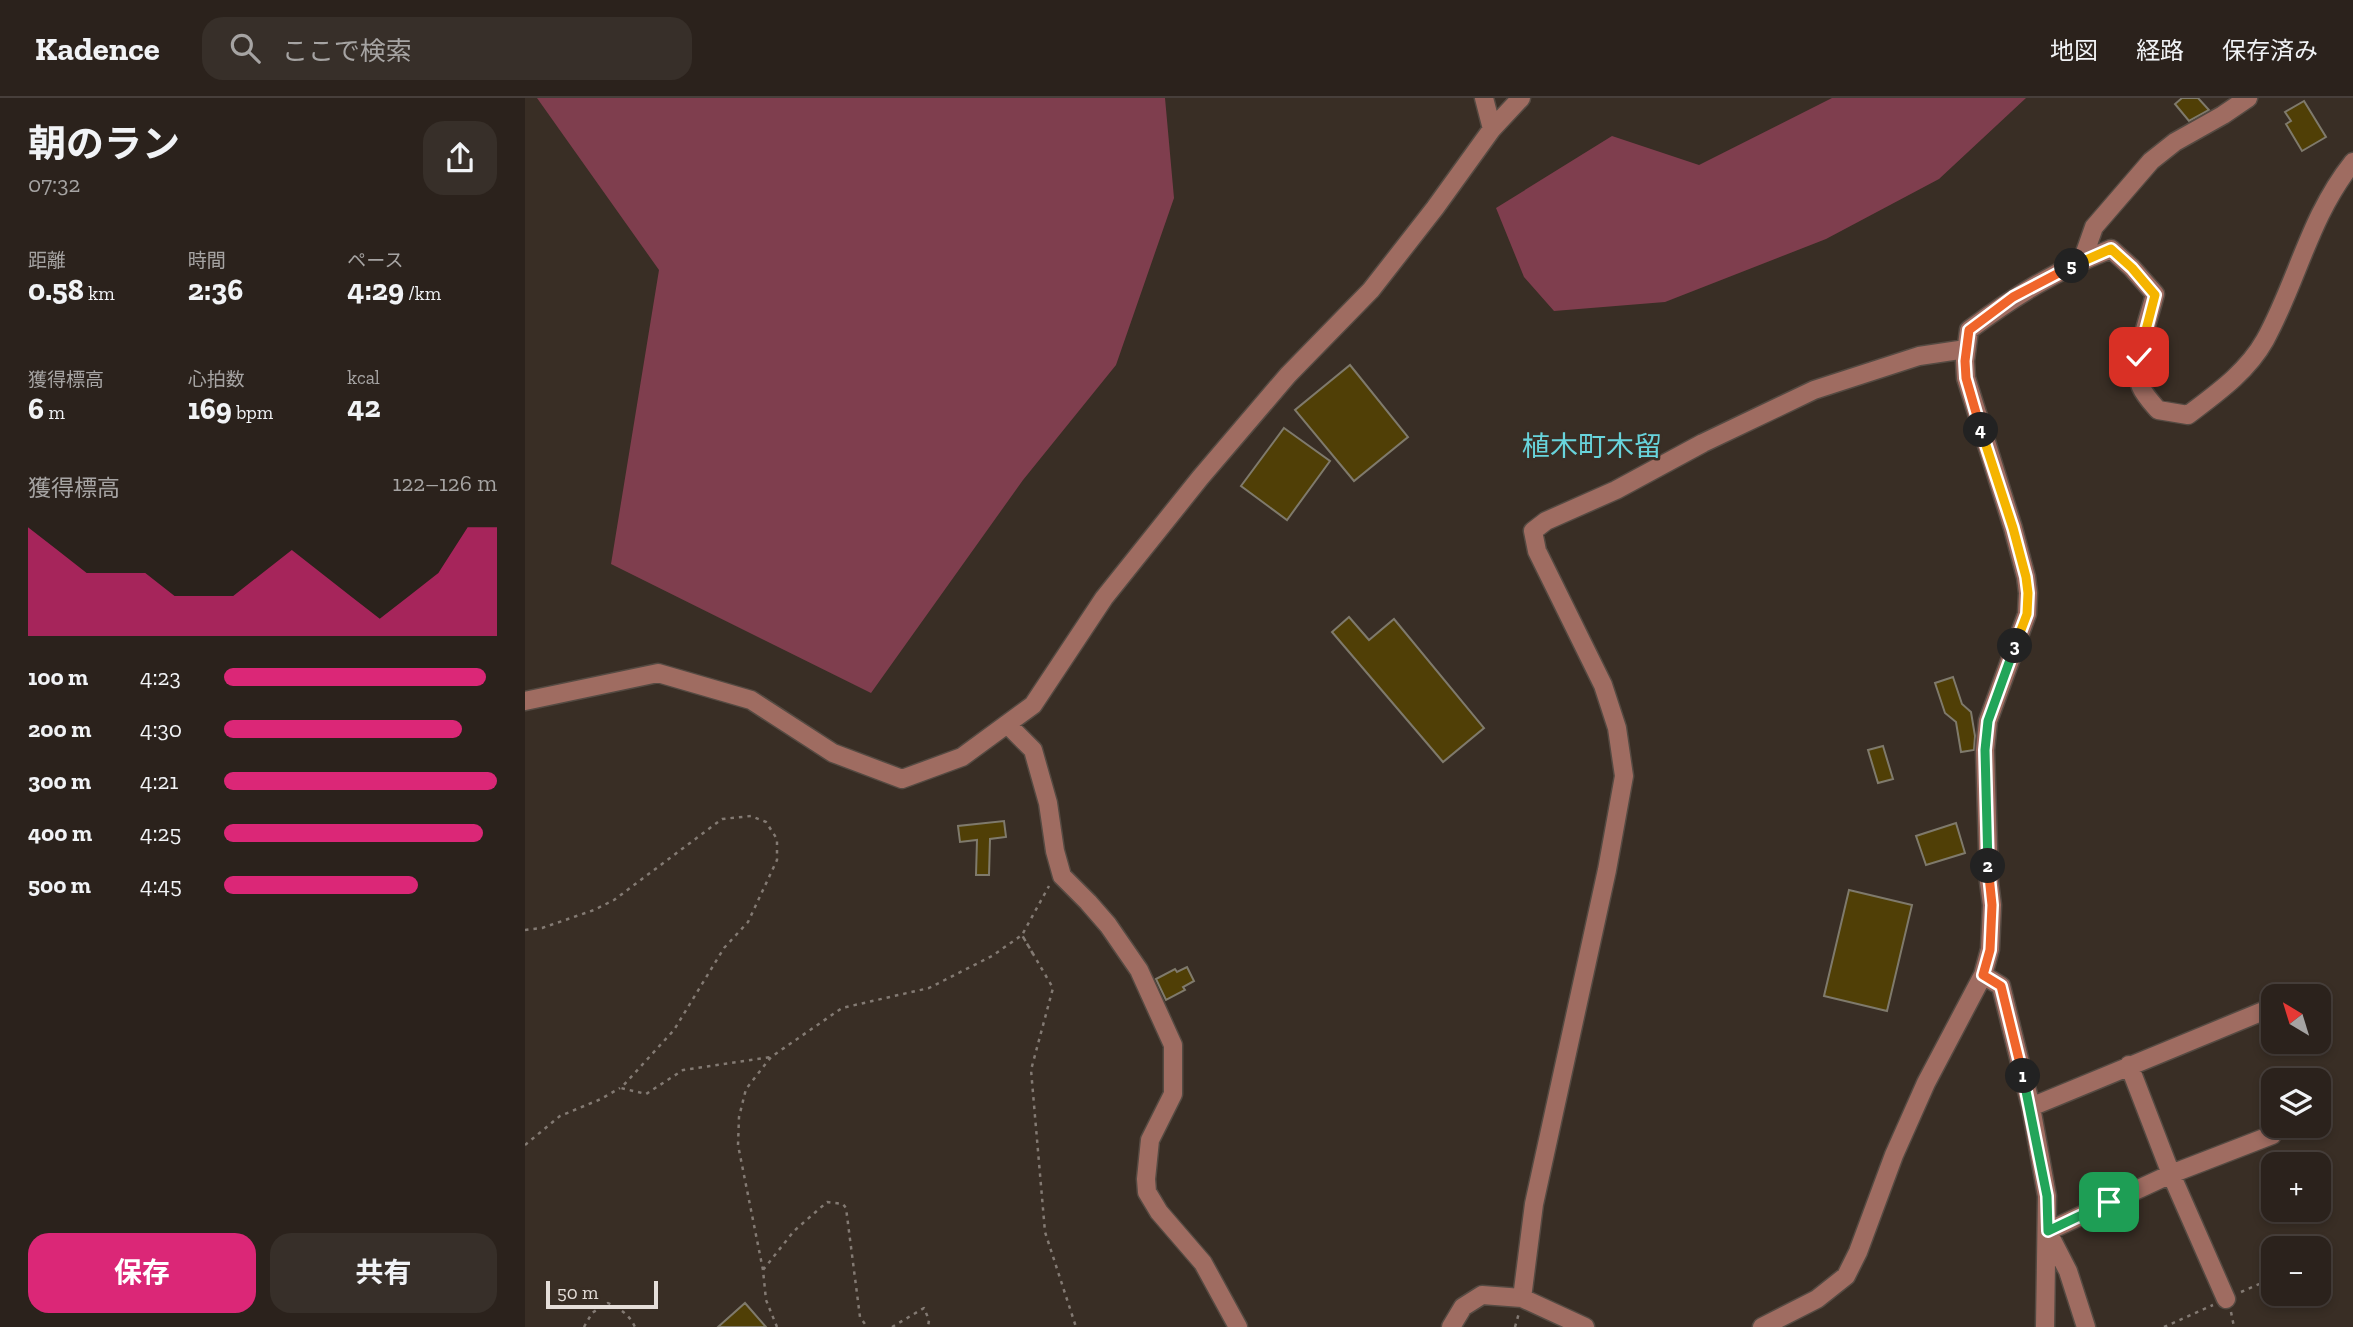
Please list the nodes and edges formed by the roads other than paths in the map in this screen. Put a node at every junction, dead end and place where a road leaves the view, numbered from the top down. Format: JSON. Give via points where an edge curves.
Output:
{"nodes":[{"id":1,"x":1484,"y":98,"type":"edge"},
{"id":2,"x":1521,"y":98,"type":"edge"},
{"id":3,"x":2248,"y":98,"type":"edge"},
{"id":4,"x":1492,"y":129,"type":"junction"},
{"id":5,"x":2353,"y":162,"type":"edge"},
{"id":6,"x":2082,"y":261,"type":"junction"},
{"id":7,"x":1966,"y":349,"type":"junction"},
{"id":8,"x":525,"y":701,"type":"edge"},
{"id":9,"x":1007,"y":724,"type":"junction"},
{"id":10,"x":1983,"y":975,"type":"junction"},
{"id":11,"x":2261,"y":1012,"type":"edge"},
{"id":12,"x":2129,"y":1065,"type":"junction"},
{"id":13,"x":2031,"y":1107,"type":"junction"},
{"id":14,"x":2263,"y":1138,"type":"edge"},
{"id":15,"x":2171,"y":1174,"type":"junction"},
{"id":16,"x":2048,"y":1231,"type":"junction"},
{"id":17,"x":1522,"y":1298,"type":"junction"},
{"id":18,"x":2226,"y":1299,"type":"road end"},
{"id":19,"x":1238,"y":1327,"type":"edge"},
{"id":20,"x":1451,"y":1327,"type":"edge"},
{"id":21,"x":1585,"y":1327,"type":"edge"},
{"id":22,"x":1762,"y":1327,"type":"edge"},
{"id":23,"x":2045,"y":1327,"type":"edge"},
{"id":24,"x":2086,"y":1327,"type":"edge"}],
"edges":[{"from":1,"to":4,"type":"street"},
{"from":2,"to":4,"type":"street"},
{"from":3,"to":6,"type":"street","via":[[2151,161],[2094,227]]},
{"from":4,"to":9,"type":"street","via":[[1371,290],[1288,375],[1104,598],[1033,705]]},
{"from":5,"to":6,"type":"street","via":[[2327,198],[2264,341],[2233,380],[2188,415],[2158,410],[2140,385],[2139,357],[2155,295],[2111,249]]},
{"from":6,"to":7,"type":"street","via":[[2013,297],[1969,330]]},
{"from":7,"to":10,"type":"street","via":[[1966,378],[2013,528],[2028,593],[2027,614],[1988,721],[1985,750],[1992,905],[1990,950]]},
{"from":7,"to":17,"type":"street","via":[[1919,356],[1814,390],[1533,531],[1537,551],[1603,685],[1617,728],[1624,776],[1534,1204]]},
{"from":8,"to":9,"type":"street","via":[[659,673],[751,700],[833,753],[902,779],[962,757]]},
{"from":9,"to":19,"type":"street","via":[[1033,750],[1062,876],[1101,918],[1139,970],[1173,1045],[1173,1094],[1150,1140],[1147,1192],[1203,1263]]},
{"from":10,"to":13,"type":"street","via":[[2001,986]]},
{"from":10,"to":22,"type":"street","via":[[1893,1155],[1846,1276],[1817,1299]]},
{"from":11,"to":12,"type":"street"},
{"from":12,"to":13,"type":"street"},
{"from":12,"to":15,"type":"street"},
{"from":13,"to":16,"type":"street","via":[[2047,1196]]},
{"from":14,"to":15,"type":"street"},
{"from":15,"to":16,"type":"street"},
{"from":15,"to":18,"type":"street"},
{"from":16,"to":23,"type":"street"},
{"from":16,"to":24,"type":"street","via":[[2068,1271]]},
{"from":17,"to":20,"type":"street","via":[[1482,1294],[1463,1307]]},
{"from":17,"to":21,"type":"street"}]}
